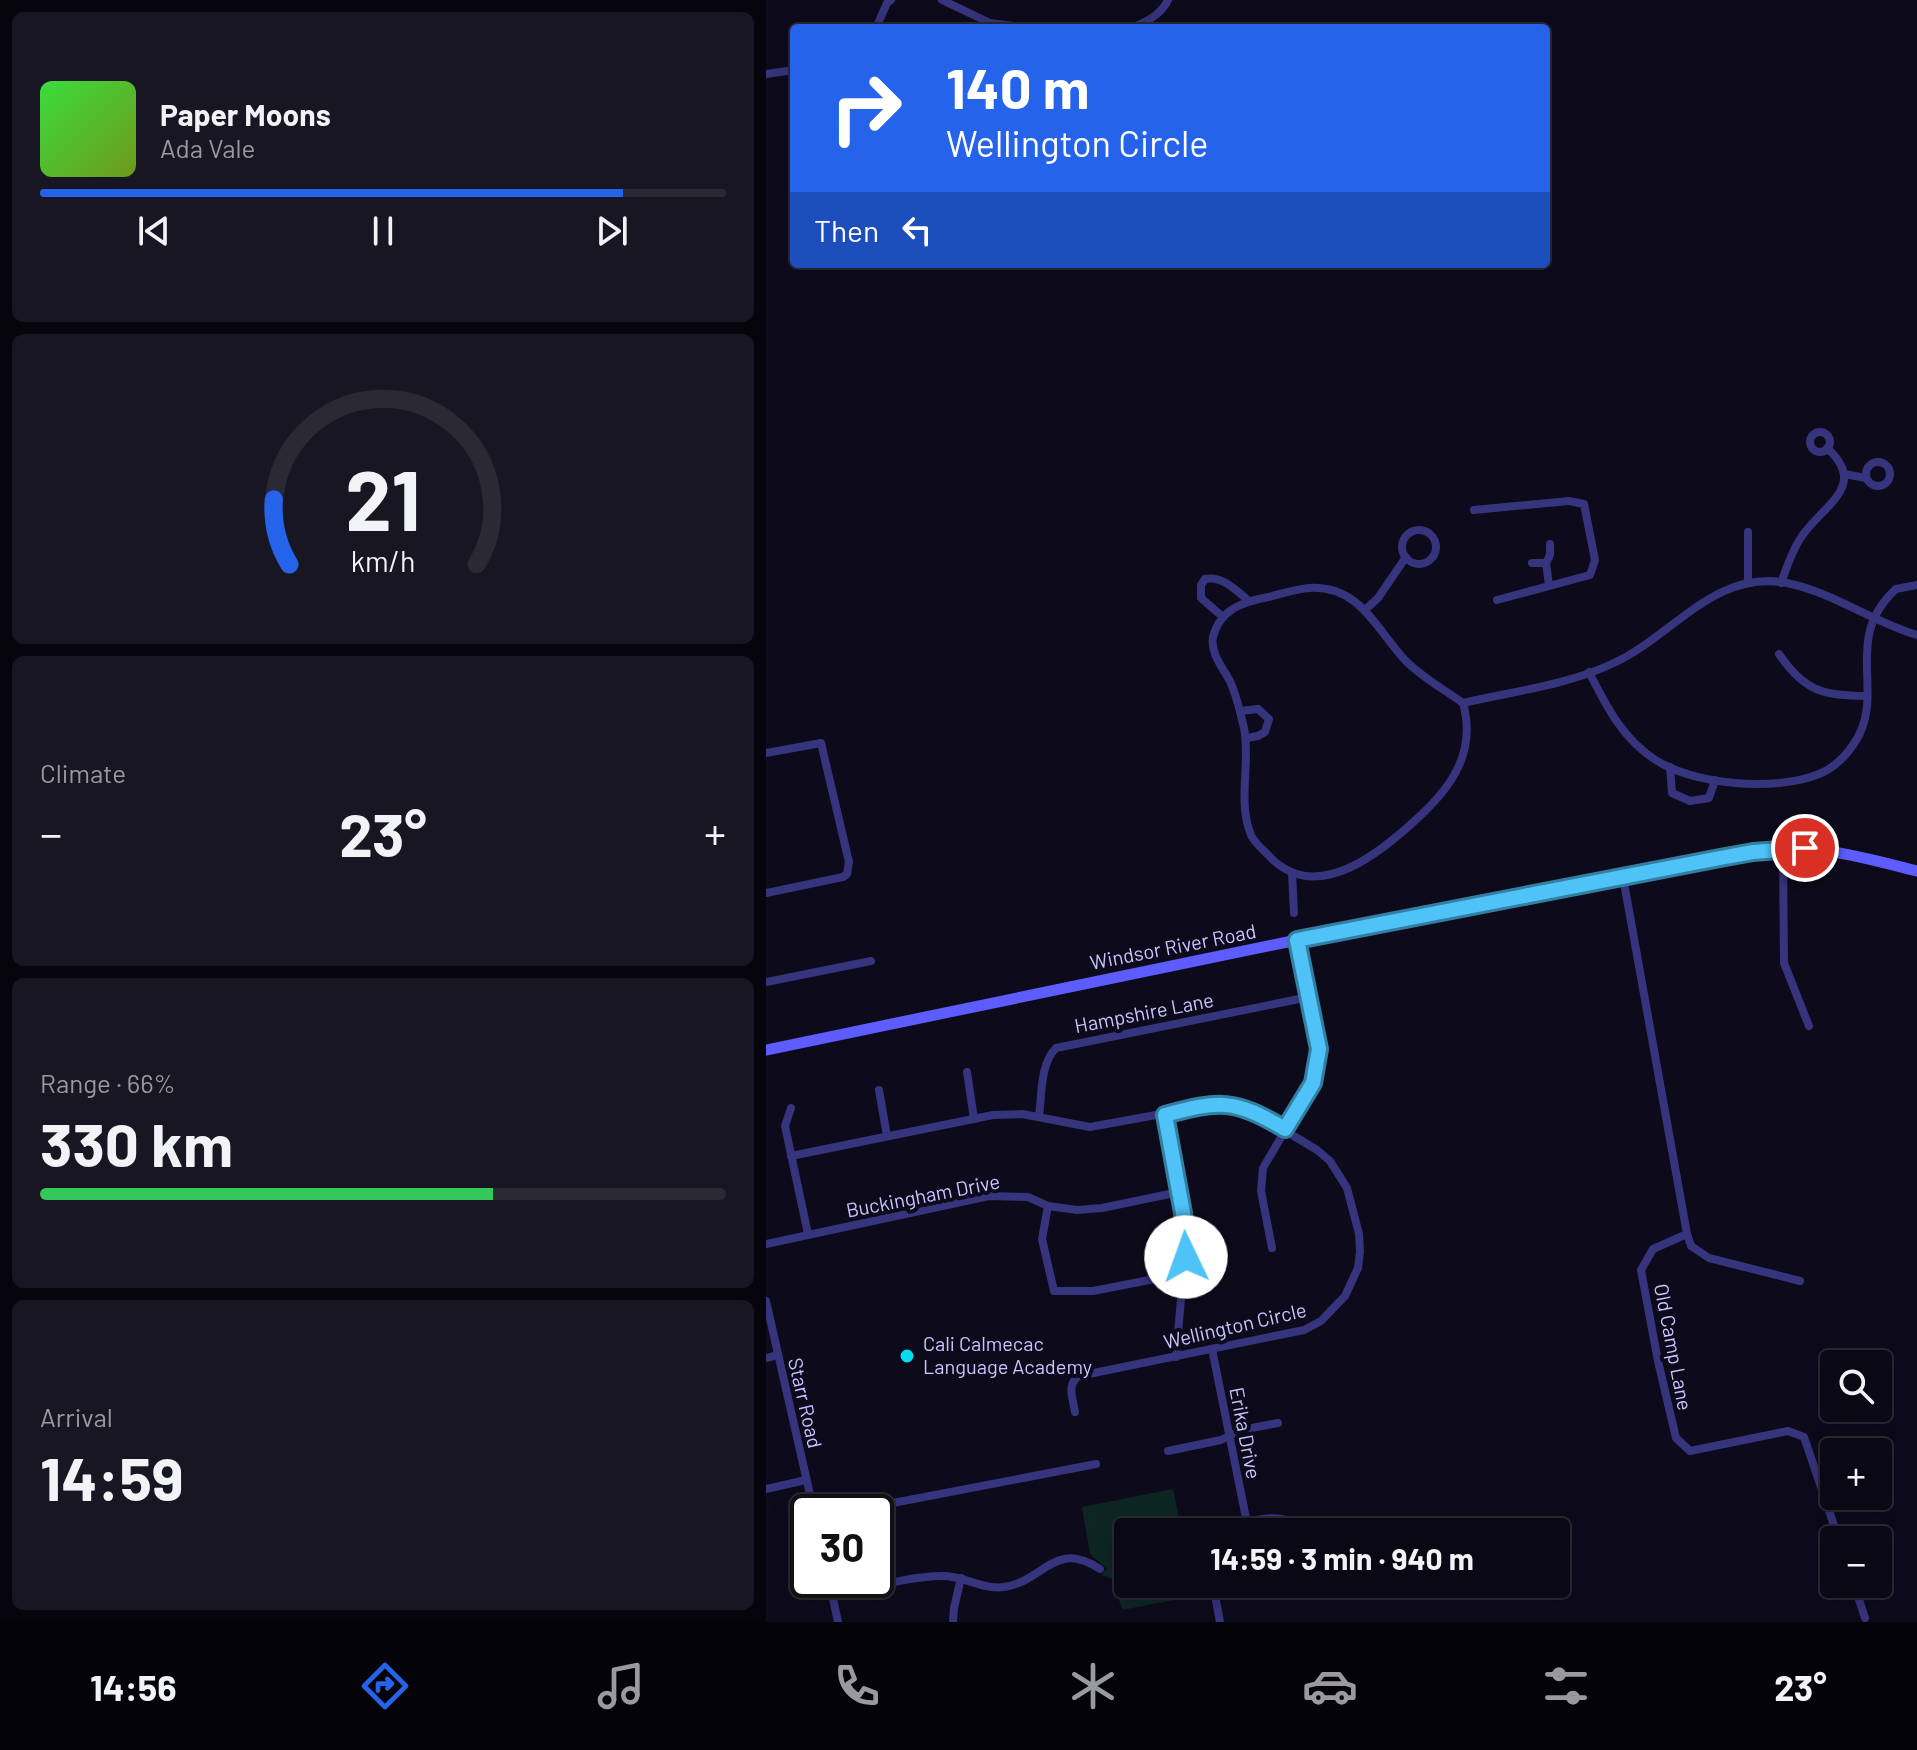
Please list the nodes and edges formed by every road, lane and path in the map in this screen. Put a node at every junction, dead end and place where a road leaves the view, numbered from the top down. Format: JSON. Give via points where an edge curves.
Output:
{"nodes":[{"id":1,"x":891,"y":0,"type":"edge"},
{"id":2,"x":942,"y":0,"type":"edge"},
{"id":3,"x":1168,"y":0,"type":"edge"},
{"id":4,"x":878,"y":24,"type":"edge"},
{"id":5,"x":998,"y":24,"type":"edge"},
{"id":6,"x":1142,"y":24,"type":"edge"},
{"id":7,"x":790,"y":71,"type":"edge"},
{"id":8,"x":766,"y":74,"type":"edge"},
{"id":9,"x":1827,"y":448,"type":"dead end"},
{"id":10,"x":1844,"y":474,"type":"junction"},
{"id":11,"x":1866,"y":478,"type":"dead end"},
{"id":12,"x":1474,"y":510,"type":"dead end"},
{"id":13,"x":1748,"y":532,"type":"dead end"},
{"id":14,"x":1550,"y":544,"type":"dead end"},
{"id":15,"x":1406,"y":557,"type":"junction"},
{"id":16,"x":1532,"y":563,"type":"dead end"},
{"id":17,"x":1546,"y":563,"type":"junction"},
{"id":18,"x":1748,"y":583,"type":"junction"},
{"id":19,"x":1781,"y":583,"type":"junction"},
{"id":20,"x":1549,"y":585,"type":"junction"},
{"id":21,"x":1917,"y":585,"type":"edge"},
{"id":22,"x":1497,"y":600,"type":"dead end"},
{"id":23,"x":1249,"y":601,"type":"junction"},
{"id":24,"x":1366,"y":609,"type":"junction"},
{"id":25,"x":1223,"y":617,"type":"junction"},
{"id":26,"x":1873,"y":618,"type":"junction"},
{"id":27,"x":1917,"y":635,"type":"edge"},
{"id":28,"x":1779,"y":654,"type":"dead end"},
{"id":29,"x":1589,"y":672,"type":"junction"},
{"id":30,"x":1867,"y":696,"type":"junction"},
{"id":31,"x":1463,"y":703,"type":"junction"},
{"id":32,"x":1240,"y":711,"type":"junction"},
{"id":33,"x":1246,"y":738,"type":"junction"},
{"id":34,"x":766,"y":753,"type":"edge"},
{"id":35,"x":1670,"y":767,"type":"junction"},
{"id":36,"x":1715,"y":780,"type":"junction"},
{"id":37,"x":1783,"y":848,"type":"junction"},
{"id":38,"x":1917,"y":871,"type":"edge"},
{"id":39,"x":1292,"y":873,"type":"junction"},
{"id":40,"x":1623,"y":877,"type":"junction"},
{"id":41,"x":766,"y":893,"type":"edge"},
{"id":42,"x":1294,"y":913,"type":"dead end"},
{"id":43,"x":1297,"y":940,"type":"junction"},
{"id":44,"x":871,"y":961,"type":"dead end"},
{"id":45,"x":766,"y":982,"type":"edge"},
{"id":46,"x":1309,"y":997,"type":"junction"},
{"id":47,"x":1809,"y":1026,"type":"dead end"},
{"id":48,"x":766,"y":1050,"type":"edge"},
{"id":49,"x":967,"y":1072,"type":"dead end"},
{"id":50,"x":879,"y":1090,"type":"dead end"},
{"id":51,"x":791,"y":1108,"type":"dead end"},
{"id":52,"x":1165,"y":1115,"type":"junction"},
{"id":53,"x":1039,"y":1116,"type":"junction"},
{"id":54,"x":974,"y":1119,"type":"junction"},
{"id":55,"x":1285,"y":1129,"type":"junction"},
{"id":56,"x":887,"y":1136,"type":"junction"},
{"id":57,"x":791,"y":1156,"type":"junction"},
{"id":58,"x":1179,"y":1192,"type":"junction"},
{"id":59,"x":1048,"y":1206,"type":"junction"},
{"id":60,"x":808,"y":1234,"type":"junction"},
{"id":61,"x":1687,"y":1234,"type":"junction"},
{"id":62,"x":766,"y":1244,"type":"edge"},
{"id":63,"x":1272,"y":1248,"type":"dead end"},
{"id":64,"x":1185,"y":1273,"type":"junction"},
{"id":65,"x":1800,"y":1281,"type":"dead end"},
{"id":66,"x":766,"y":1301,"type":"edge"},
{"id":67,"x":1212,"y":1349,"type":"junction"},
{"id":68,"x":778,"y":1355,"type":"junction"},
{"id":69,"x":1176,"y":1357,"type":"junction"},
{"id":70,"x":766,"y":1358,"type":"edge"},
{"id":71,"x":1075,"y":1412,"type":"dead end"},
{"id":72,"x":1278,"y":1423,"type":"dead end"},
{"id":73,"x":1229,"y":1434,"type":"junction"},
{"id":74,"x":1168,"y":1451,"type":"dead end"},
{"id":75,"x":1096,"y":1464,"type":"dead end"},
{"id":76,"x":806,"y":1480,"type":"junction"},
{"id":77,"x":766,"y":1489,"type":"edge"},
{"id":78,"x":810,"y":1494,"type":"edge"},
{"id":79,"x":894,"y":1503,"type":"edge"},
{"id":80,"x":1246,"y":1518,"type":"edge"},
{"id":81,"x":1834,"y":1526,"type":"edge"},
{"id":82,"x":1100,"y":1569,"type":"dead end"},
{"id":83,"x":961,"y":1578,"type":"junction"},
{"id":84,"x":894,"y":1584,"type":"edge"},
{"id":85,"x":833,"y":1598,"type":"edge"},
{"id":86,"x":1216,"y":1598,"type":"edge"},
{"id":87,"x":1859,"y":1598,"type":"edge"},
{"id":88,"x":1865,"y":1618,"type":"dead end"},
{"id":89,"x":838,"y":1622,"type":"edge"},
{"id":90,"x":953,"y":1622,"type":"edge"},
{"id":91,"x":1220,"y":1622,"type":"edge"}],
"edges":[{"from":1,"to":4,"type":"street"},
{"from":2,"to":5,"type":"street"},
{"from":3,"to":6,"type":"street"},
{"from":7,"to":8,"type":"street"},
{"from":9,"to":10,"type":"street","via":[[1840,460]]},
{"from":10,"to":11,"type":"street"},
{"from":10,"to":19,"type":"street","via":[[1842,489],[1803,534]]},
{"from":12,"to":20,"type":"street","via":[[1584,504],[1595,560],[1590,575]]},
{"from":13,"to":18,"type":"street"},
{"from":14,"to":17,"type":"street"},
{"from":15,"to":15,"type":"street","via":[[1414,563],[1428,561],[1436,548],[1432,537],[1417,530],[1407,536],[1402,546]]},
{"from":15,"to":24,"type":"street"},
{"from":16,"to":17,"type":"street"},
{"from":17,"to":20,"type":"street"},
{"from":18,"to":19,"type":"street"},
{"from":18,"to":29,"type":"street","via":[[1700,603],[1651,641]]},
{"from":19,"to":26,"type":"street"},
{"from":20,"to":22,"type":"street"},
{"from":21,"to":26,"type":"street","via":[[1896,589]]},
{"from":23,"to":24,"type":"street","via":[[1309,588],[1339,591]]},
{"from":23,"to":25,"type":"street"},
{"from":23,"to":25,"type":"street","via":[[1223,581],[1205,579],[1201,598]]},
{"from":24,"to":31,"type":"street","via":[[1407,663]]},
{"from":25,"to":32,"type":"street","via":[[1213,638],[1215,655]]},
{"from":26,"to":27,"type":"street"},
{"from":26,"to":30,"type":"street","via":[[1866,644]]},
{"from":28,"to":30,"type":"street","via":[[1793,674],[1824,693]]},
{"from":29,"to":31,"type":"street"},
{"from":29,"to":35,"type":"street","via":[[1624,733]]},
{"from":30,"to":36,"type":"street","via":[[1865,723],[1855,741],[1822,773],[1799,781]]},
{"from":31,"to":39,"type":"street","via":[[1467,747],[1446,791],[1387,847],[1343,872]]},
{"from":32,"to":33,"type":"street"},
{"from":32,"to":33,"type":"street","via":[[1258,709],[1269,719],[1265,732]]},
{"from":33,"to":39,"type":"street","via":[[1244,786],[1252,838]]},
{"from":34,"to":41,"type":"street","via":[[821,743],[849,862],[847,874],[838,879]]},
{"from":35,"to":36,"type":"street"},
{"from":35,"to":36,"type":"street","via":[[1672,793],[1690,801],[1709,798]]},
{"from":37,"to":38,"type":"main road","name":"Windsor River Road","via":[[1848,853]]},
{"from":37,"to":40,"type":"main road","name":"Windsor River Road"},
{"from":37,"to":47,"type":"street","via":[[1784,963]]},
{"from":39,"to":42,"type":"street"},
{"from":40,"to":43,"type":"main road","name":"Windsor River Road"},
{"from":40,"to":61,"type":"street"},
{"from":43,"to":46,"type":"street"},
{"from":43,"to":48,"type":"main road","name":"Windsor River Road"},
{"from":44,"to":45,"type":"street"},
{"from":46,"to":53,"type":"street","name":"Hampshire Lane","via":[[1056,1048],[1046,1064]]},
{"from":46,"to":55,"type":"street","via":[[1318,1065]]},
{"from":49,"to":54,"type":"street"},
{"from":50,"to":56,"type":"street"},
{"from":51,"to":57,"type":"street","via":[[785,1126]]},
{"from":52,"to":53,"type":"street","name":"Wellington Circle","via":[[1090,1127]]},
{"from":52,"to":55,"type":"street","name":"Wellington Circle","via":[[1222,1103],[1251,1110]]},
{"from":52,"to":58,"type":"street"},
{"from":53,"to":54,"type":"street","name":"Wellington Circle","via":[[1008,1113]]},
{"from":54,"to":56,"type":"street","name":"Wellington Circle"},
{"from":55,"to":63,"type":"street","via":[[1263,1168],[1261,1191]]},
{"from":55,"to":67,"type":"street","name":"Wellington Circle","via":[[1317,1150],[1340,1174],[1359,1234],[1358,1268],[1345,1296],[1321,1321],[1295,1332]]},
{"from":56,"to":57,"type":"street","name":"Wellington Circle"},
{"from":57,"to":60,"type":"street"},
{"from":58,"to":59,"type":"street","name":"Buckingham Drive","via":[[1090,1210]]},
{"from":58,"to":64,"type":"street"},
{"from":59,"to":60,"type":"street","name":"Buckingham Drive","via":[[1028,1197],[989,1196]]},
{"from":59,"to":64,"type":"street","via":[[1042,1239],[1054,1291],[1093,1291]]},
{"from":60,"to":62,"type":"street","name":"Buckingham Drive"},
{"from":61,"to":65,"type":"street","via":[[1691,1246],[1709,1258]]},
{"from":61,"to":81,"type":"street","name":"Old Camp Lane","via":[[1653,1249],[1641,1270],[1676,1438],[1690,1451],[1788,1431],[1804,1437]]},
{"from":64,"to":69,"type":"street"},
{"from":66,"to":68,"type":"street","name":"Starr Road"},
{"from":67,"to":69,"type":"street","name":"Wellington Circle"},
{"from":67,"to":73,"type":"street","name":"Erika Drive"},
{"from":68,"to":70,"type":"street"},
{"from":68,"to":76,"type":"street","name":"Starr Road"},
{"from":69,"to":71,"type":"street","name":"Wellington Circle","via":[[1079,1376],[1071,1386]]},
{"from":72,"to":73,"type":"street"},
{"from":73,"to":74,"type":"street"},
{"from":73,"to":80,"type":"street","name":"Erika Drive"},
{"from":75,"to":79,"type":"street"},
{"from":76,"to":77,"type":"street"},
{"from":76,"to":78,"type":"street","name":"Starr Road"},
{"from":82,"to":83,"type":"street","via":[[1075,1557],[1052,1561],[1003,1587]]},
{"from":83,"to":84,"type":"street","via":[[928,1577]]},
{"from":83,"to":90,"type":"street"},
{"from":85,"to":89,"type":"street"},
{"from":86,"to":91,"type":"street"},
{"from":87,"to":88,"type":"street"}]}
